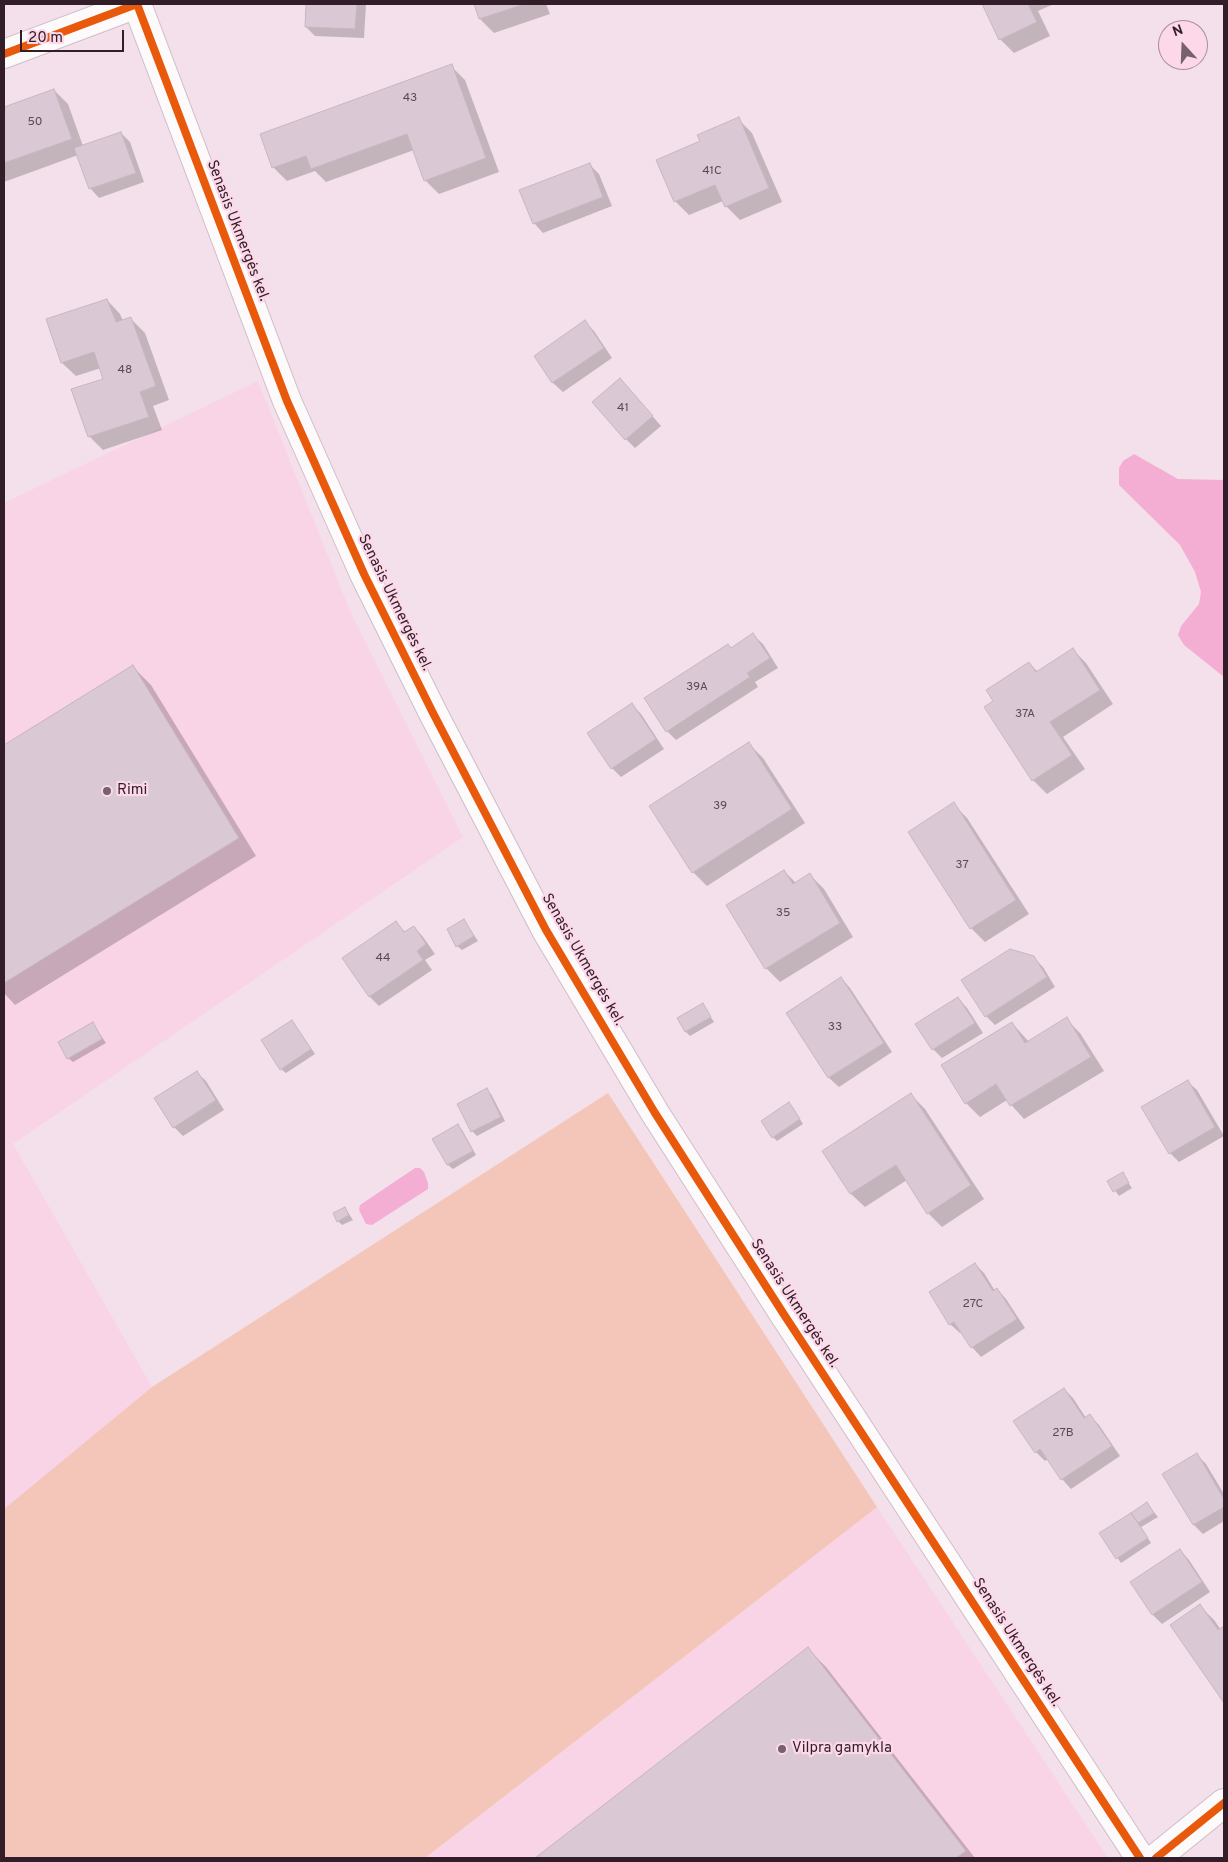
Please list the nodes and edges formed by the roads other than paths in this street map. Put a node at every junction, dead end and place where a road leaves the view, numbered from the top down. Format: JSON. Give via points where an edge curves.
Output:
{"nodes":[{"id":1,"x":137,"y":4,"type":"edge"},
{"id":2,"x":4,"y":54,"type":"edge"},
{"id":3,"x":1224,"y":1803,"type":"edge"},
{"id":4,"x":1140,"y":1858,"type":"edge"},
{"id":5,"x":1156,"y":1858,"type":"edge"}],
"edges":[{"from":1,"to":2,"type":"main road"},
{"from":1,"to":4,"type":"main road","name":"Senasis Ukmergės kel.","via":[[287,401],[368,582],[432,713],[546,930],[655,1113],[783,1313]]},
{"from":3,"to":5,"type":"main road"}]}
